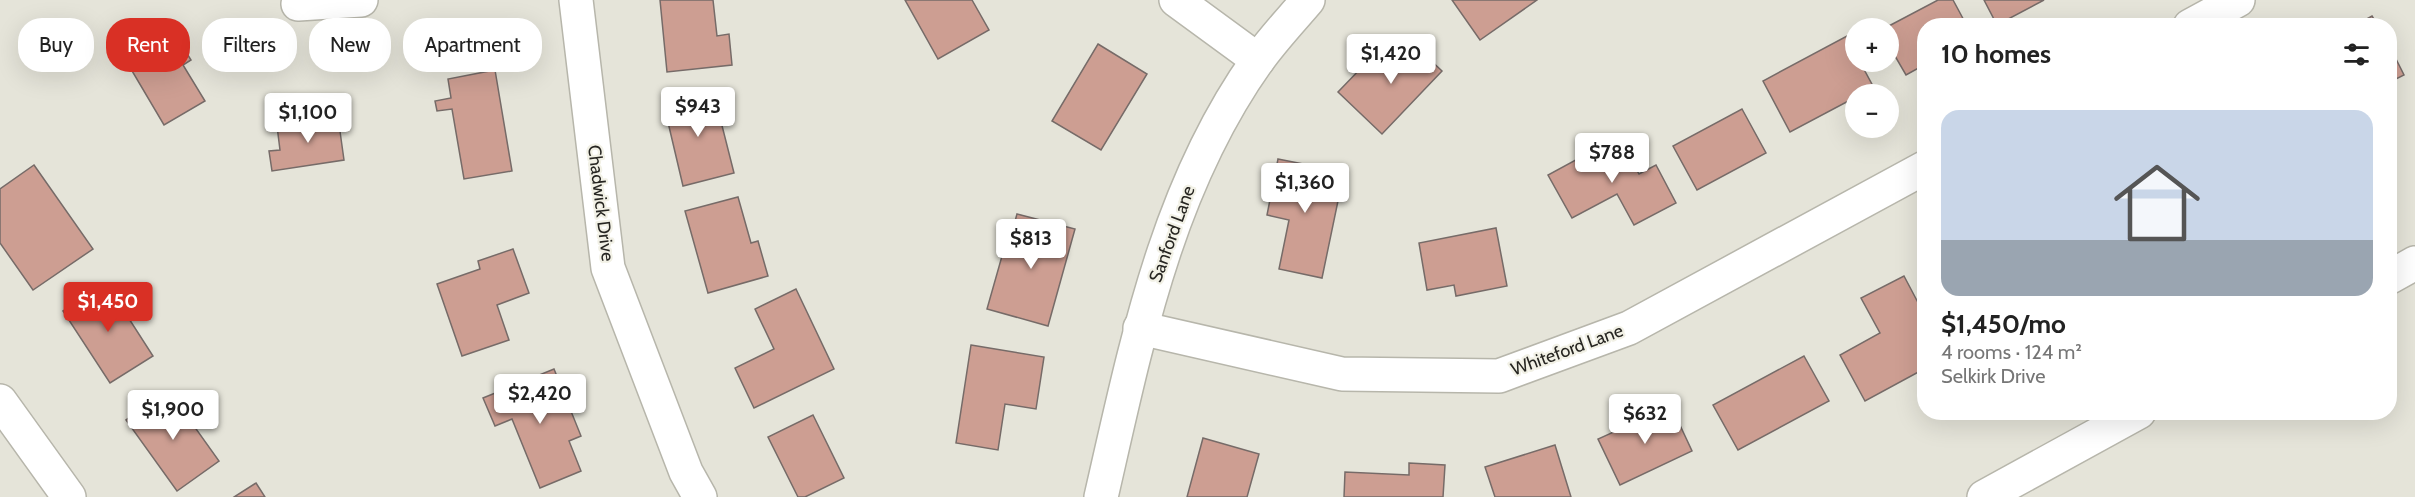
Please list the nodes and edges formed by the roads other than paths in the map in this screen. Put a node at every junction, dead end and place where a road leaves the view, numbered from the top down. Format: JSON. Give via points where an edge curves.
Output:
{"nodes":[{"id":1,"x":361,"y":0,"type":"edge"},
{"id":2,"x":576,"y":0,"type":"edge"},
{"id":3,"x":1176,"y":0,"type":"edge"},
{"id":4,"x":1308,"y":0,"type":"edge"},
{"id":5,"x":2238,"y":0,"type":"edge"},
{"id":6,"x":298,"y":4,"type":"dead end"},
{"id":7,"x":2205,"y":18,"type":"edge"},
{"id":8,"x":1258,"y":60,"type":"junction"},
{"id":9,"x":1917,"y":172,"type":"edge"},
{"id":10,"x":2415,"y":263,"type":"edge"},
{"id":11,"x":2397,"y":273,"type":"edge"},
{"id":12,"x":1140,"y":328,"type":"junction"},
{"id":13,"x":0,"y":401,"type":"edge"},
{"id":14,"x":2124,"y":420,"type":"edge"},
{"id":15,"x":69,"y":497,"type":"edge"},
{"id":16,"x":700,"y":497,"type":"edge"},
{"id":17,"x":1101,"y":497,"type":"edge"},
{"id":18,"x":1983,"y":497,"type":"edge"}],
"edges":[{"from":1,"to":6,"type":"street"},
{"from":2,"to":16,"type":"street","name":"Chadwick Drive","via":[[608,268],[686,471]]},
{"from":3,"to":8,"type":"street"},
{"from":4,"to":8,"type":"street","name":"Sanford Lane"},
{"from":5,"to":7,"type":"street"},
{"from":8,"to":12,"type":"street","name":"Sanford Lane","via":[[1215,130],[1182,200]]},
{"from":9,"to":12,"type":"street","name":"Whiteford Lane","via":[[1629,328],[1499,376],[1342,374]]},
{"from":10,"to":11,"type":"street"},
{"from":12,"to":17,"type":"street","name":"Sanford Lane"},
{"from":13,"to":15,"type":"street"},
{"from":14,"to":18,"type":"street"}]}
